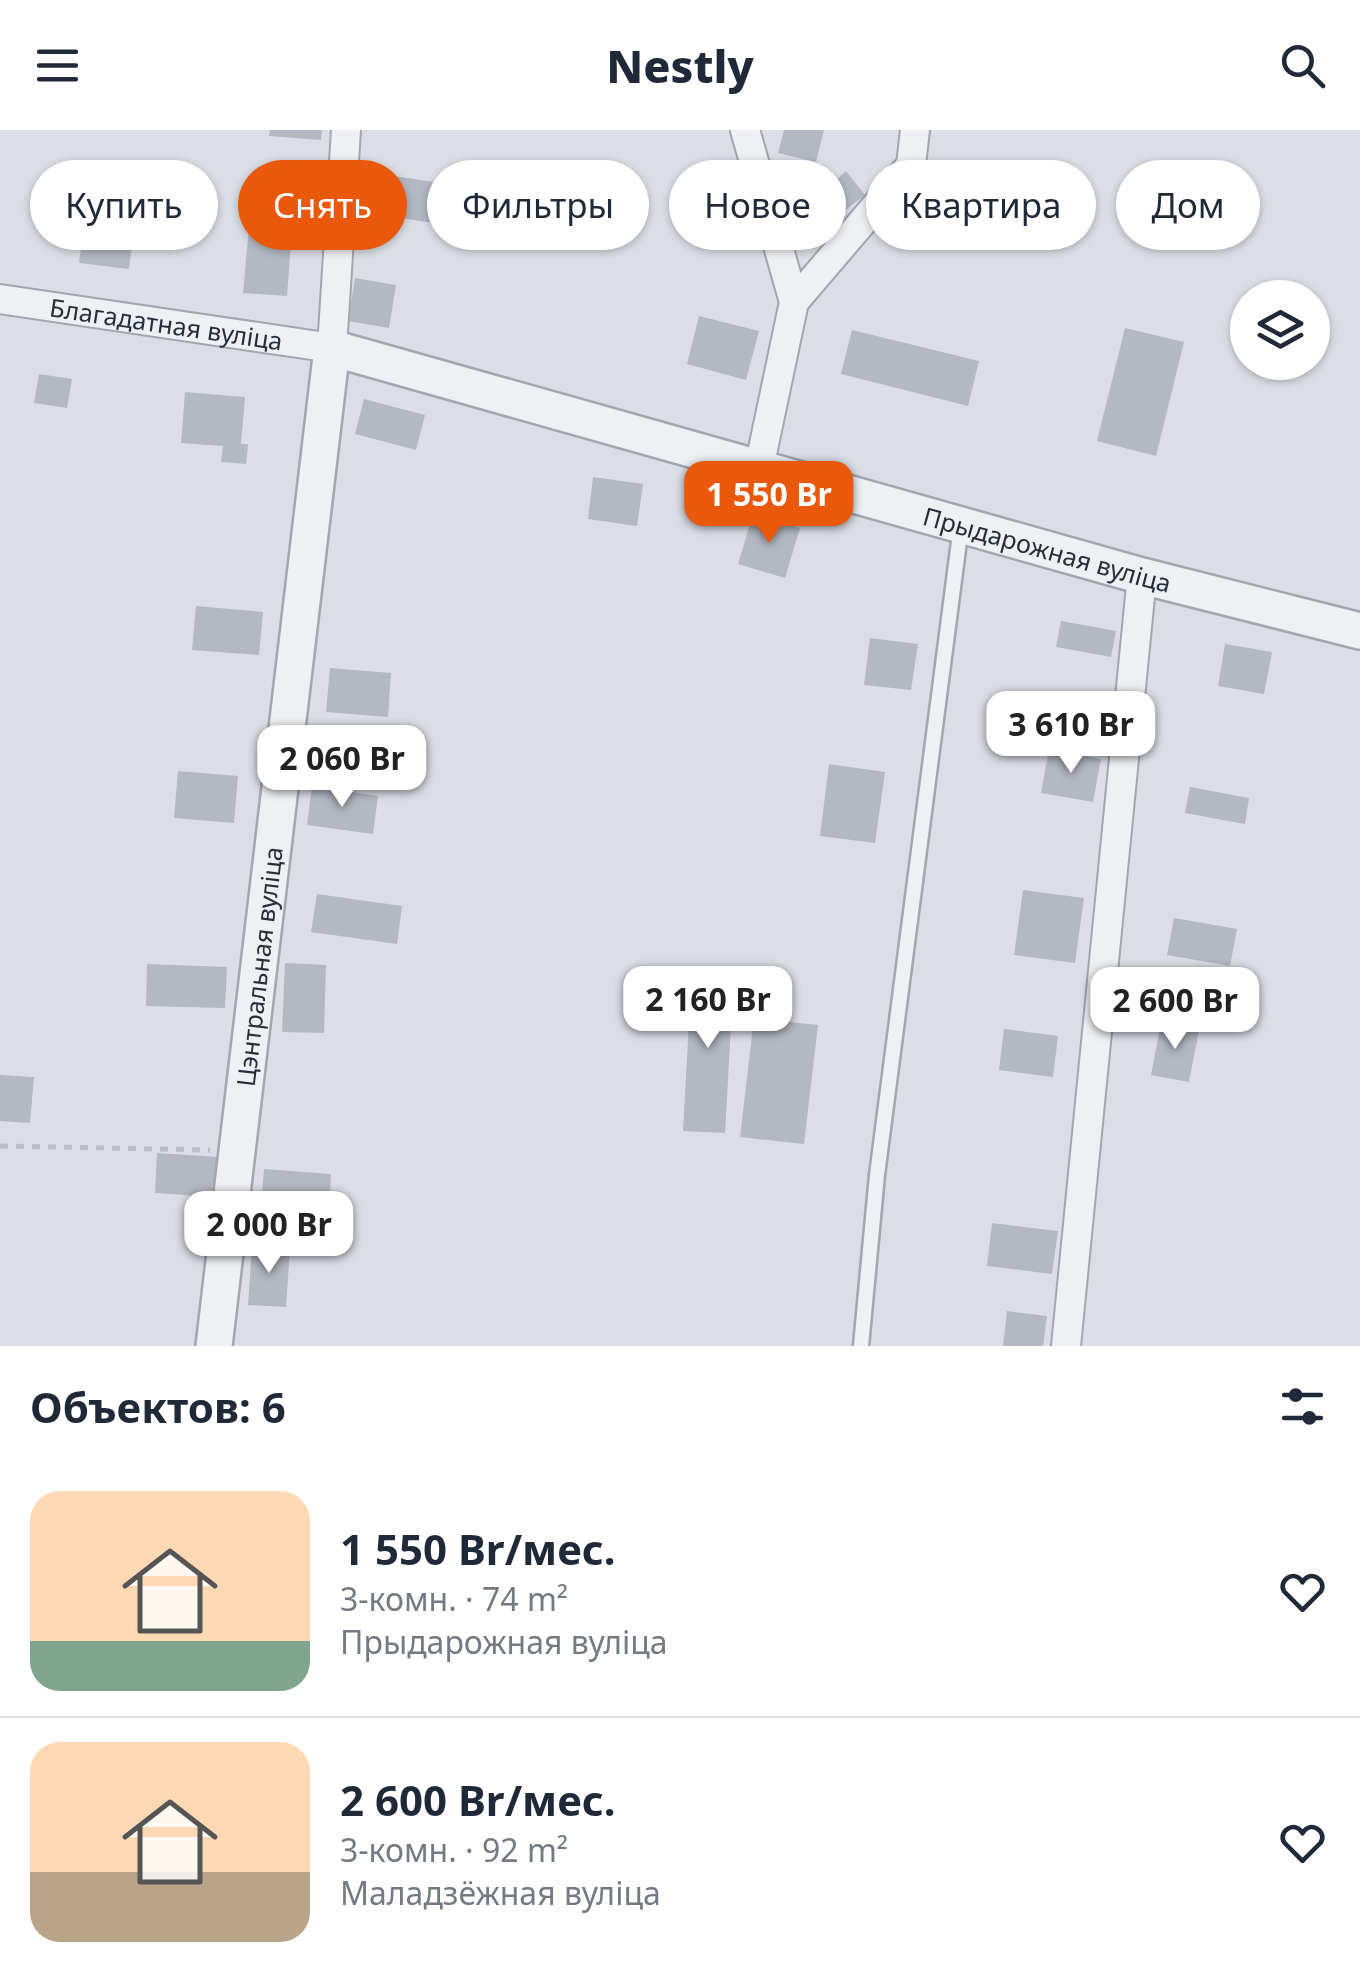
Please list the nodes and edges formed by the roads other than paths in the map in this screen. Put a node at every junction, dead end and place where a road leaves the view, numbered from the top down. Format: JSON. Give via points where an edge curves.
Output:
{"nodes":[{"id":1,"x":346,"y":130,"type":"edge"},
{"id":2,"x":745,"y":130,"type":"edge"},
{"id":3,"x":914,"y":130,"type":"edge"},
{"id":4,"x":0,"y":299,"type":"edge"},
{"id":5,"x":794,"y":302,"type":"junction"},
{"id":6,"x":332,"y":348,"type":"junction"},
{"id":7,"x":758,"y":468,"type":"junction"},
{"id":8,"x":961,"y":525,"type":"junction"},
{"id":9,"x":1142,"y":576,"type":"junction"},
{"id":10,"x":1360,"y":632,"type":"edge"},
{"id":11,"x":214,"y":1346,"type":"edge"},
{"id":12,"x":861,"y":1346,"type":"edge"},
{"id":13,"x":1066,"y":1346,"type":"edge"}],
"edges":[{"from":1,"to":6,"type":"street"},
{"from":2,"to":5,"type":"street"},
{"from":3,"to":5,"type":"street","via":[[911,165]]},
{"from":4,"to":6,"type":"street","name":"Благадатная вуліца"},
{"from":5,"to":7,"type":"street"},
{"from":6,"to":7,"type":"street","name":"Прыдарожная вуліца"},
{"from":6,"to":11,"type":"street","name":"Цэнтральная вуліца"},
{"from":7,"to":8,"type":"street","name":"Прыдарожная вуліца"},
{"from":8,"to":9,"type":"street","name":"Прыдарожная вуліца"},
{"from":8,"to":12,"type":"lane"},
{"from":9,"to":10,"type":"street","name":"Прыдарожная вуліца"},
{"from":9,"to":13,"type":"street"}]}
